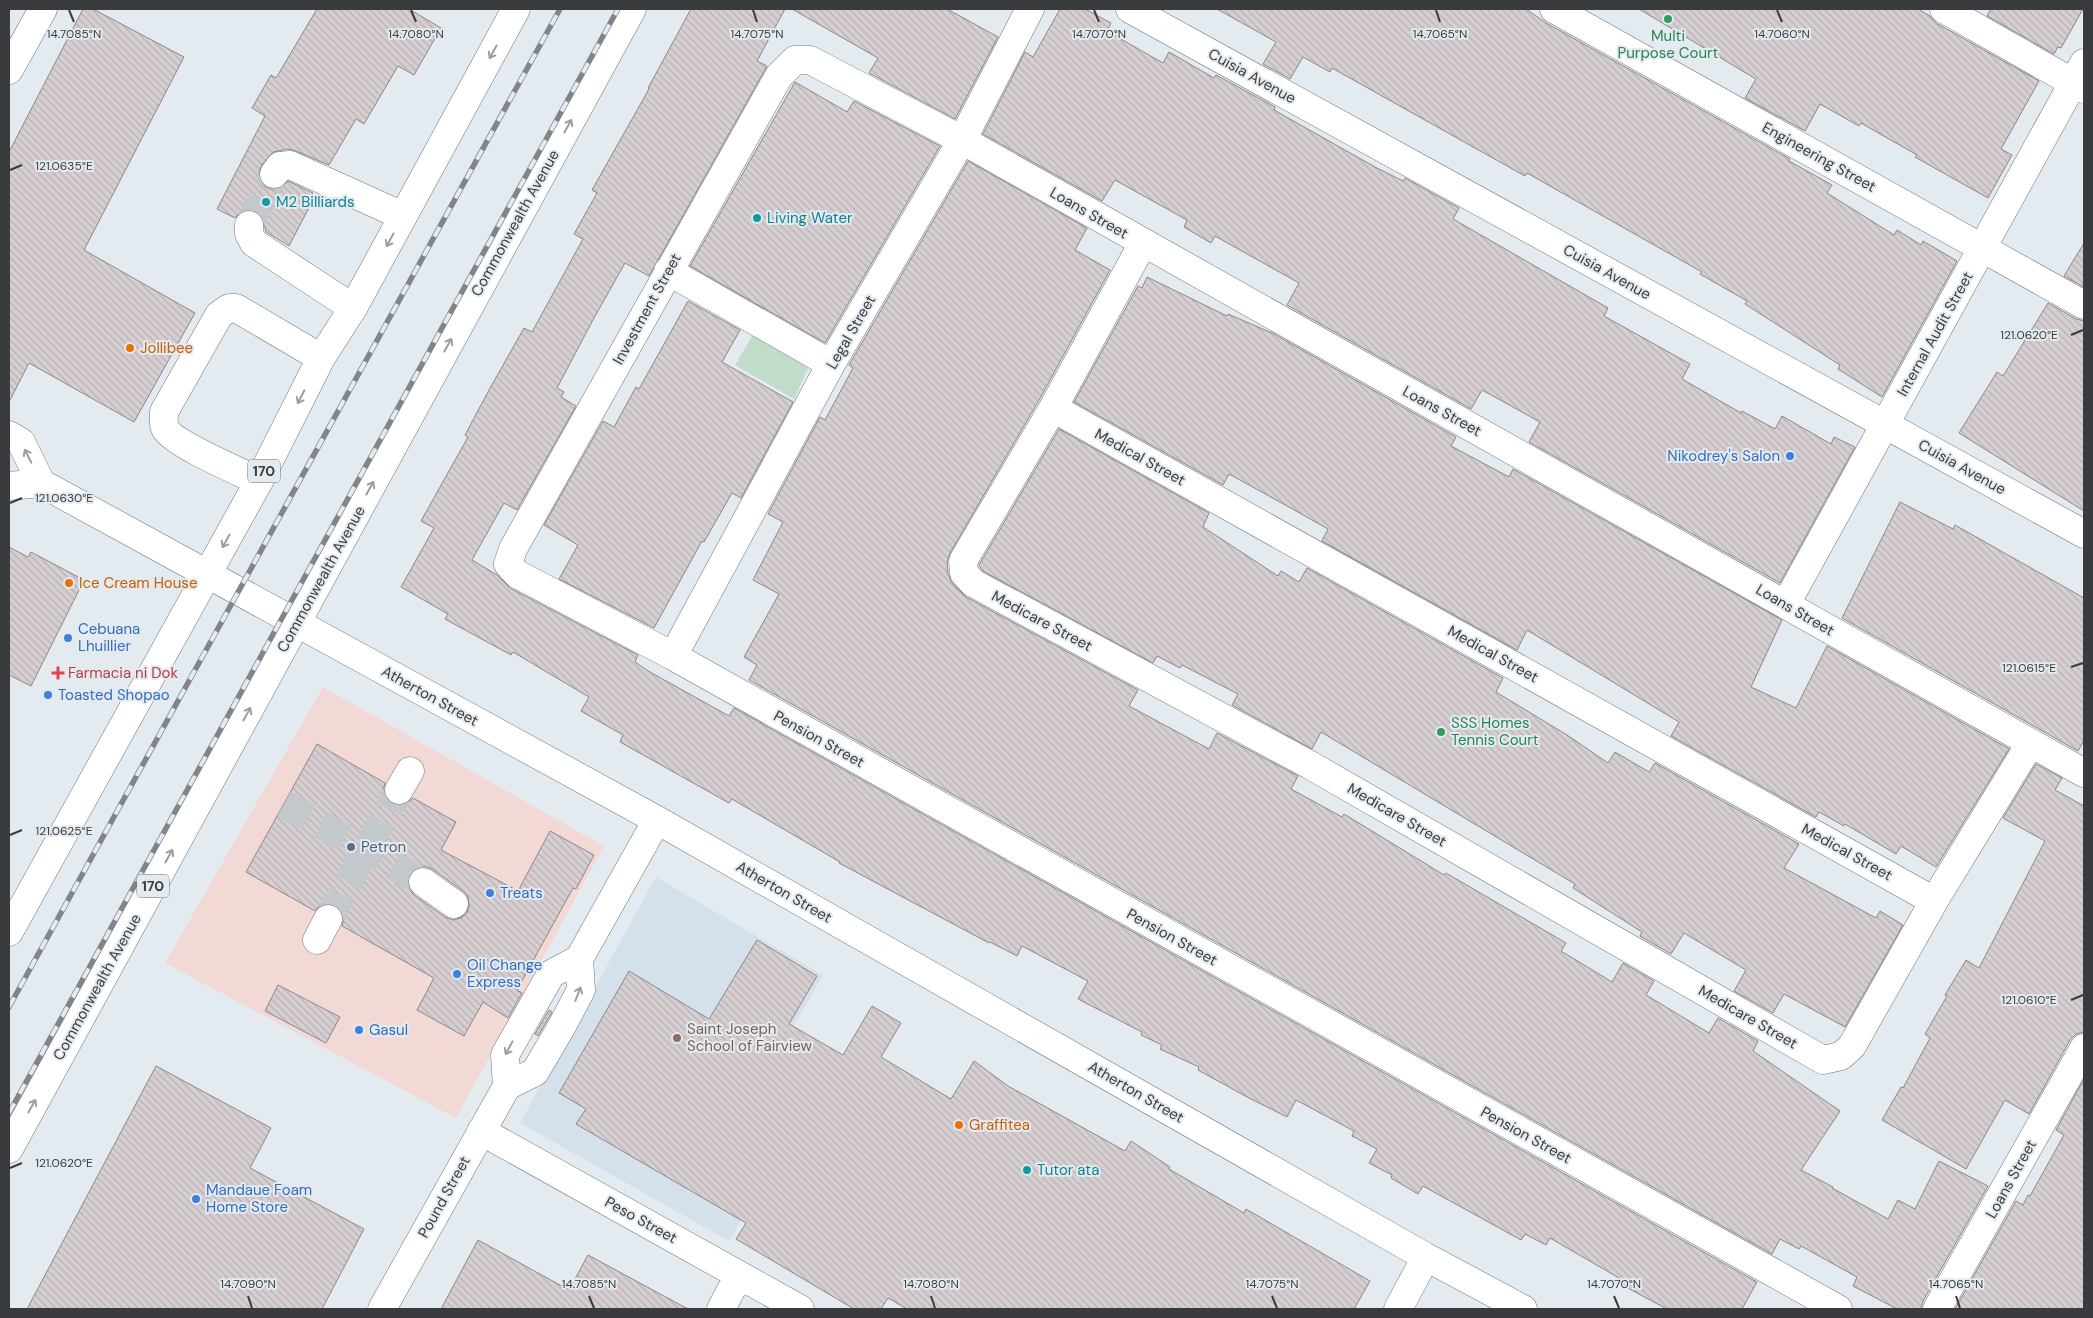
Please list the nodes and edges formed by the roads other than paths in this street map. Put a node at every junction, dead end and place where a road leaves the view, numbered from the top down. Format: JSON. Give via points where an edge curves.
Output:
{"nodes":[{"id":1,"x":42,"y":9,"type":"edge"},
{"id":2,"x":516,"y":9,"type":"edge"},
{"id":3,"x":632,"y":9,"type":"edge"},
{"id":4,"x":1030,"y":9,"type":"edge"},
{"id":5,"x":1130,"y":9,"type":"edge"},
{"id":6,"x":1554,"y":9,"type":"edge"},
{"id":7,"x":1944,"y":9,"type":"edge"},
{"id":8,"x":796,"y":60,"type":"joint"},
{"id":9,"x":10,"y":63,"type":"edge"},
{"id":10,"x":2081,"y":79,"type":"edge"},
{"id":11,"x":962,"y":140,"type":"junction"},
{"id":12,"x":274,"y":174,"type":"dead end"},
{"id":13,"x":403,"y":216,"type":"junction"},
{"id":14,"x":249,"y":225,"type":"dead end"},
{"id":15,"x":1143,"y":243,"type":"junction"},
{"id":16,"x":1982,"y":248,"type":"junction"},
{"id":17,"x":668,"y":272,"type":"junction"},
{"id":18,"x":2084,"y":305,"type":"edge"},
{"id":19,"x":353,"y":308,"type":"junction"},
{"id":20,"x":321,"y":358,"type":"junction"},
{"id":21,"x":832,"y":364,"type":"junction"},
{"id":22,"x":1053,"y":408,"type":"junction"},
{"id":23,"x":1885,"y":424,"type":"junction"},
{"id":24,"x":9,"y":436,"type":"edge"},
{"id":25,"x":259,"y":480,"type":"junction"},
{"id":26,"x":41,"y":483,"type":"junction"},
{"id":27,"x":9,"y":486,"type":"edge"},
{"id":28,"x":2084,"y":534,"type":"edge"},
{"id":29,"x":508,"y":564,"type":"joint"},
{"id":30,"x":208,"y":574,"type":"junction"},
{"id":31,"x":1786,"y":604,"type":"junction"},
{"id":32,"x":296,"y":623,"type":"junction"},
{"id":33,"x":673,"y":656,"type":"junction"},
{"id":34,"x":2030,"y":744,"type":"junction"},
{"id":35,"x":2084,"y":773,"type":"edge"},
{"id":36,"x":657,"y":820,"type":"junction"},
{"id":37,"x":423,"y":882,"type":"tunnel mouth"},
{"id":38,"x":1934,"y":901,"type":"junction"},
{"id":39,"x":454,"y":904,"type":"dead end"},
{"id":40,"x":9,"y":932,"type":"edge"},
{"id":41,"x":2084,"y":1048,"type":"edge"},
{"id":42,"x":481,"y":1131,"type":"junction"},
{"id":43,"x":9,"y":1149,"type":"edge"},
{"id":44,"x":1426,"y":1257,"type":"junction"},
{"id":45,"x":739,"y":1275,"type":"junction"},
{"id":46,"x":382,"y":1309,"type":"edge"},
{"id":47,"x":720,"y":1309,"type":"edge"},
{"id":48,"x":800,"y":1309,"type":"edge"},
{"id":49,"x":1398,"y":1309,"type":"edge"},
{"id":50,"x":1523,"y":1309,"type":"edge"},
{"id":51,"x":1838,"y":1309,"type":"edge"},
{"id":52,"x":1937,"y":1309,"type":"edge"}],
"edges":[{"from":1,"to":9,"type":"street"},
{"from":2,"to":13,"type":"street","number":"170","one_way":true},
{"from":32,"to":3,"type":"street","name":"Commonwealth Avenue","number":"170","one_way":true},
{"from":4,"to":11,"type":"street","name":"Legal Street"},
{"from":5,"to":23,"type":"street","name":"Cuisia Avenue"},
{"from":6,"to":16,"type":"street","name":"Engineering Street"},
{"from":7,"to":10,"type":"street"},
{"from":8,"to":11,"type":"street","name":"Loans Street","via":[[810,60]]},
{"from":8,"to":17,"type":"street","name":"Investment Street","via":[[779,76]]},
{"from":10,"to":16,"type":"street","name":"Internal Audit Street"},
{"from":11,"to":15,"type":"street","name":"Loans Street"},
{"from":11,"to":21,"type":"street","name":"Legal Street"},
{"from":12,"to":13,"type":"street","via":[[280,166],[290,165]]},
{"from":13,"to":19,"type":"street","number":"170","one_way":true},
{"from":14,"to":19,"type":"street","via":[[254,243]]},
{"from":15,"to":22,"type":"street","name":"Medicare Street"},
{"from":15,"to":31,"type":"street","name":"Loans Street"},
{"from":16,"to":18,"type":"street","name":"Engineering Street"},
{"from":16,"to":23,"type":"street","name":"Internal Audit Street"},
{"from":17,"to":21,"type":"street"},
{"from":17,"to":29,"type":"street","name":"Investment Street","via":[[513,549]]},
{"from":19,"to":20,"type":"street","number":"170"},
{"from":20,"to":25,"type":"street","number":"170","one_way":true},
{"from":20,"to":25,"type":"street","via":[[236,308],[229,308],[219,315],[164,412],[164,426],[171,436]]},
{"from":21,"to":33,"type":"street","name":"Legal Street"},
{"from":22,"to":38,"type":"street","name":"Medical Street"},
{"from":22,"to":38,"type":"street","name":"Medicare Street","via":[[963,561],[964,573],[973,583],[1310,765],[1823,1060],[1840,1056],[1852,1046]]},
{"from":23,"to":28,"type":"street","name":"Cuisia Avenue"},
{"from":23,"to":31,"type":"street","name":"Internal Audit Street"},
{"from":26,"to":24,"type":"street","one_way":true,"via":[[21,442]]},
{"from":25,"to":30,"type":"street","number":"170","one_way":true},
{"from":26,"to":27,"type":"street"},
{"from":26,"to":30,"type":"street","name":"Atherton Street"},
{"from":29,"to":33,"type":"street","name":"Pension Street","via":[[516,574]]},
{"from":30,"to":32,"type":"street","name":"Atherton Street"},
{"from":30,"to":40,"type":"street","number":"170"},
{"from":31,"to":34,"type":"street","name":"Loans Street"},
{"from":32,"to":36,"type":"street","name":"Atherton Street"},
{"from":43,"to":32,"type":"street","name":"Commonwealth Avenue","number":"170","one_way":true},
{"from":33,"to":51,"type":"street","name":"Pension Street"},
{"from":34,"to":35,"type":"street","name":"Loans Street"},
{"from":34,"to":38,"type":"street","name":"Medicare Street"},
{"from":36,"to":42,"type":"street","name":"Pound Street","via":[[579,959],[581,990],[562,1026],[535,1072],[507,1086]]},
{"from":36,"to":44,"type":"street","name":"Atherton Street"},
{"from":37,"to":39,"type":"street"},
{"from":41,"to":52,"type":"street","name":"Loans Street"},
{"from":42,"to":45,"type":"street","name":"Peso Street"},
{"from":42,"to":46,"type":"street","name":"Pound Street"},
{"from":44,"to":49,"type":"street"},
{"from":44,"to":50,"type":"street","name":"Atherton Street"},
{"from":45,"to":47,"type":"street"},
{"from":45,"to":48,"type":"street","name":"Peso Street"}]}
